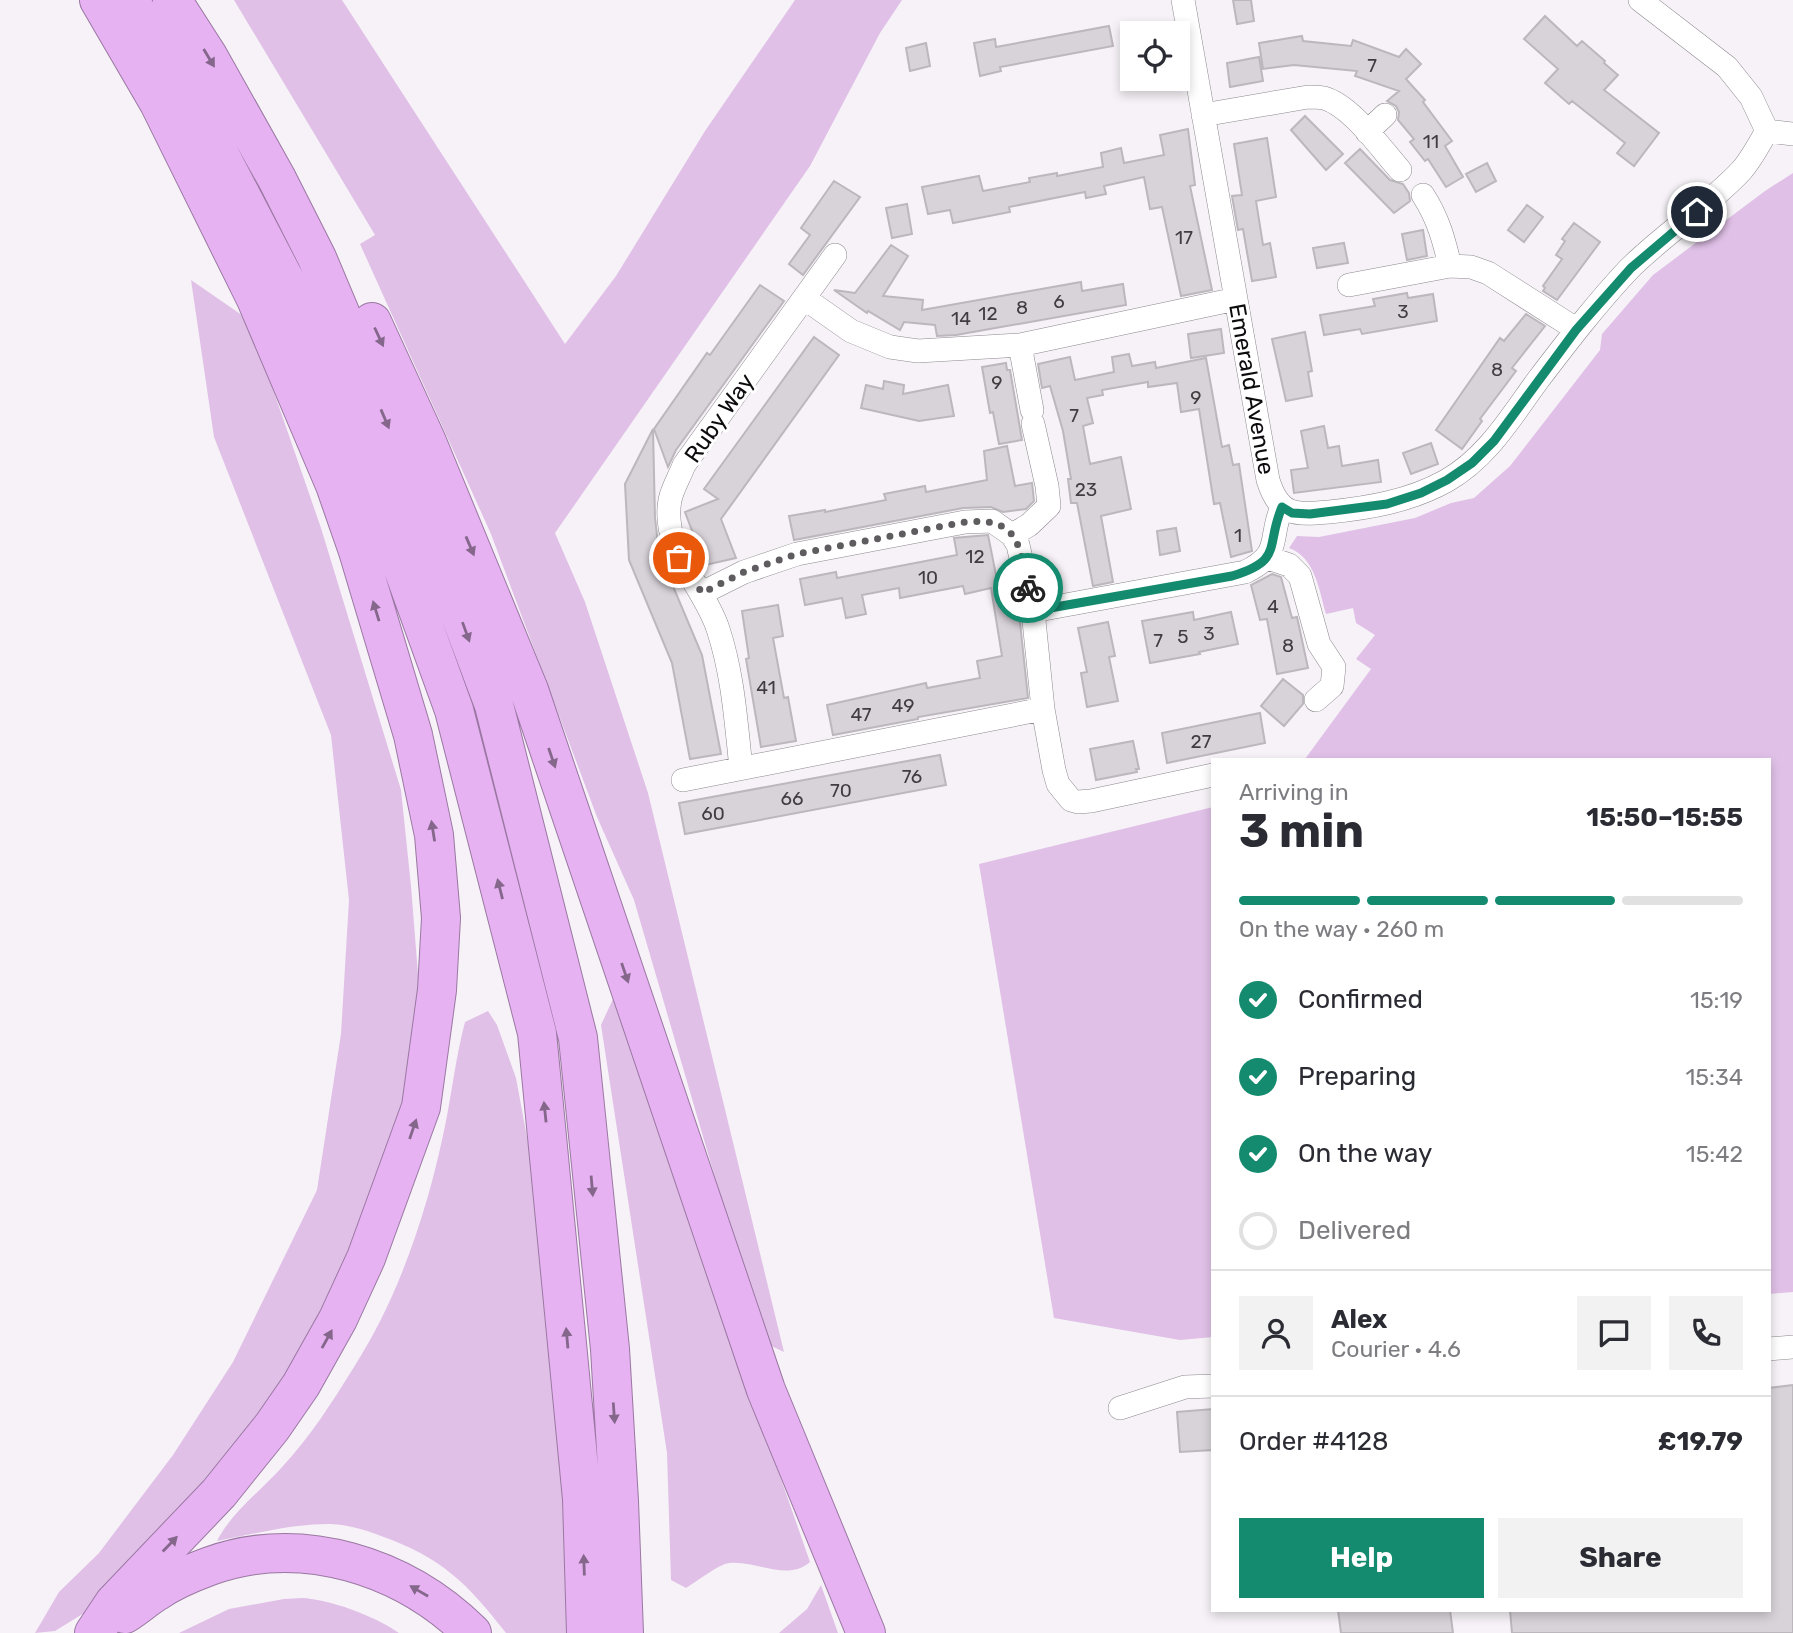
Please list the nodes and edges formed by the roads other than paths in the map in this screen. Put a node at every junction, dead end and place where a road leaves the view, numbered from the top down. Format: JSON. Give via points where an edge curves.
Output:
{"nodes":[{"id":1,"x":99,"y":0,"type":"edge"},
{"id":2,"x":129,"y":0,"type":"edge"},
{"id":3,"x":172,"y":0,"type":"edge"},
{"id":4,"x":1183,"y":0,"type":"edge"},
{"id":5,"x":1640,"y":0,"type":"edge"},
{"id":6,"x":1203,"y":115,"type":"junction"},
{"id":7,"x":1385,"y":115,"type":"dead end"},
{"id":8,"x":1767,"y":131,"type":"junction"},
{"id":9,"x":1367,"y":132,"type":"junction"},
{"id":10,"x":1793,"y":134,"type":"edge"},
{"id":11,"x":1400,"y":170,"type":"dead end"},
{"id":12,"x":277,"y":178,"type":"junction"},
{"id":13,"x":1423,"y":195,"type":"dead end"},
{"id":14,"x":835,"y":255,"type":"dead end"},
{"id":15,"x":1450,"y":267,"type":"junction"},
{"id":16,"x":1349,"y":285,"type":"dead end"},
{"id":17,"x":804,"y":298,"type":"junction"},
{"id":18,"x":1236,"y":299,"type":"junction"},
{"id":19,"x":1576,"y":330,"type":"junction"},
{"id":20,"x":1020,"y":345,"type":"junction"},
{"id":21,"x":1282,"y":507,"type":"junction"},
{"id":22,"x":1012,"y":535,"type":"junction"},
{"id":23,"x":1268,"y":558,"type":"junction"},
{"id":24,"x":702,"y":593,"type":"junction"},
{"id":25,"x":1033,"y":611,"type":"junction"},
{"id":26,"x":1316,"y":700,"type":"dead end"},
{"id":27,"x":1043,"y":709,"type":"junction"},
{"id":28,"x":741,"y":768,"type":"junction"},
{"id":29,"x":1211,"y":775,"type":"edge"},
{"id":30,"x":683,"y":780,"type":"dead end"},
{"id":31,"x":1793,"y":1347,"type":"edge"},
{"id":32,"x":1771,"y":1349,"type":"edge"},
{"id":33,"x":1211,"y":1386,"type":"edge"},
{"id":34,"x":1120,"y":1408,"type":"dead end"},
{"id":35,"x":472,"y":1633,"type":"edge"},
{"id":36,"x":586,"y":1633,"type":"edge"},
{"id":37,"x":624,"y":1633,"type":"edge"},
{"id":38,"x":866,"y":1633,"type":"edge"}],
"edges":[{"from":35,"to":1,"type":"highway","one_way":true,"via":[[429,1597],[377,1571],[326,1556],[280,1554],[232,1560],[182,1578],[94,1633],[114,1602],[219,1493],[272,1427],[338,1319],[366,1258],[421,1107],[438,990],[441,918],[434,835],[413,735],[335,485],[256,299],[159,103]]},
{"from":36,"to":2,"type":"highway","one_way":true,"via":[[582,1499],[537,1033],[454,710],[367,469],[287,284],[183,84]]},
{"from":3,"to":12,"type":"highway","one_way":true},
{"from":4,"to":6,"type":"street","name":"Emerald Avenue"},
{"from":5,"to":8,"type":"street","via":[[1727,67],[1751,97]]},
{"from":6,"to":9,"type":"street","via":[[1323,97]]},
{"from":6,"to":18,"type":"street","name":"Emerald Avenue"},
{"from":7,"to":9,"type":"street"},
{"from":8,"to":10,"type":"street"},
{"from":8,"to":19,"type":"street","via":[[1743,169],[1631,268]]},
{"from":9,"to":11,"type":"street"},
{"from":12,"to":37,"type":"highway","one_way":true,"via":[[317,258],[400,455],[494,705],[578,1038],[610,1349]]},
{"from":12,"to":38,"type":"highway","one_way":true,"via":[[338,249],[427,443],[530,690],[766,1390]]},
{"from":13,"to":15,"type":"street","via":[[1444,236]]},
{"from":14,"to":17,"type":"street","name":"Ruby Way"},
{"from":15,"to":16,"type":"street"},
{"from":15,"to":19,"type":"street","via":[[1488,273]]},
{"from":17,"to":20,"type":"street","via":[[851,331],[890,346],[945,351]]},
{"from":17,"to":24,"type":"street","name":"Ruby Way","via":[[684,465],[670,500],[679,558]]},
{"from":18,"to":20,"type":"street"},
{"from":18,"to":21,"type":"street","name":"Emerald Avenue","via":[[1268,480]]},
{"from":19,"to":21,"type":"street","via":[[1494,441],[1447,480],[1421,493],[1352,510],[1310,514]]},
{"from":20,"to":22,"type":"street","via":[[1049,506]]},
{"from":21,"to":23,"type":"street"},
{"from":22,"to":24,"type":"street","via":[[992,521],[965,522],[784,558]]},
{"from":22,"to":25,"type":"street","via":[[1021,554]]},
{"from":23,"to":25,"type":"street","via":[[1232,576]]},
{"from":23,"to":26,"type":"street","via":[[1289,565],[1300,576],[1319,644],[1334,667],[1332,686]]},
{"from":24,"to":28,"type":"street","name":"Ruby Way","via":[[725,655]]},
{"from":25,"to":27,"type":"street"},
{"from":27,"to":28,"type":"street"},
{"from":27,"to":29,"type":"street","via":[[1058,784],[1071,800],[1091,801]]},
{"from":28,"to":30,"type":"street"},
{"from":31,"to":32,"type":"street"},
{"from":33,"to":34,"type":"street","via":[[1185,1387]]}]}
